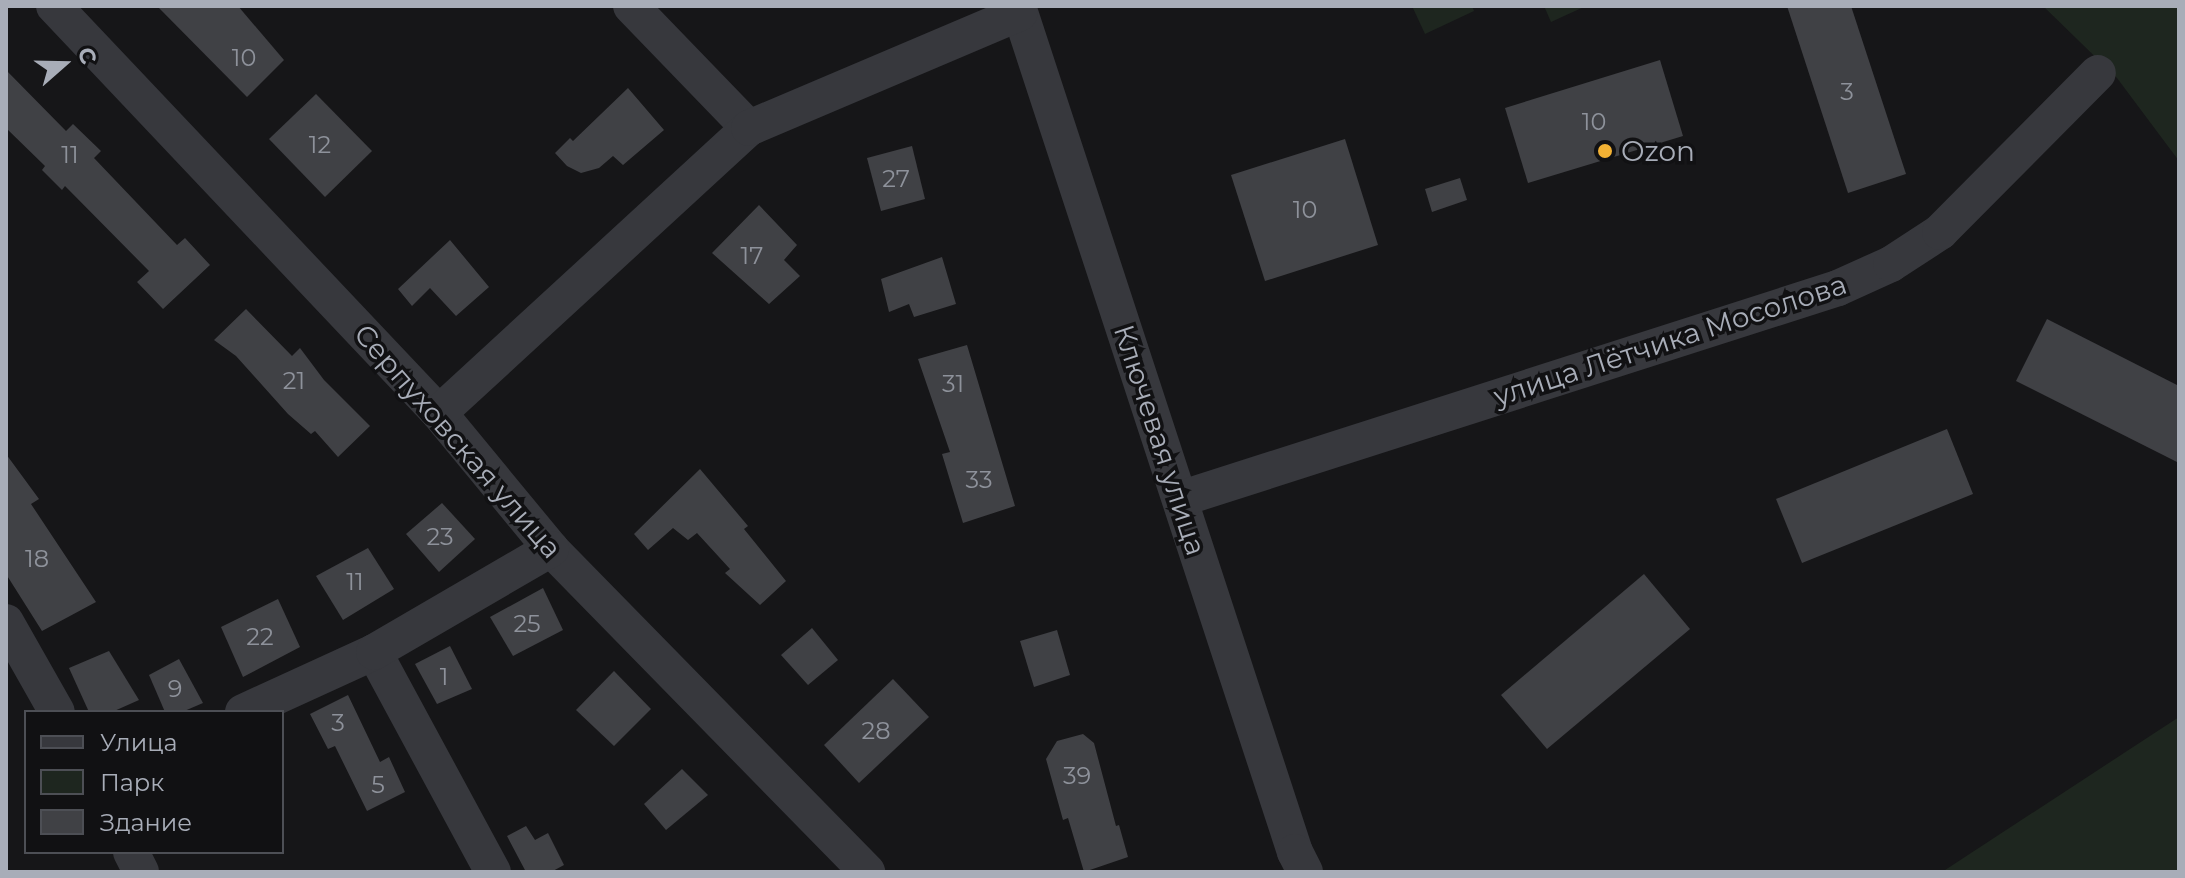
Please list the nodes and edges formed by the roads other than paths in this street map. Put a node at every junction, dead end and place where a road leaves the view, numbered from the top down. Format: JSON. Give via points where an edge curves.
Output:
{"nodes":[{"id":1,"x":54,"y":6,"type":"edge"},
{"id":2,"x":631,"y":6,"type":"edge"},
{"id":3,"x":1019,"y":10,"type":"edge"},
{"id":4,"x":2098,"y":73,"type":"dead end"},
{"id":5,"x":749,"y":128,"type":"junction"},
{"id":6,"x":439,"y":413,"type":"junction"},
{"id":7,"x":1180,"y":499,"type":"junction"},
{"id":8,"x":551,"y":549,"type":"junction"},
{"id":9,"x":6,"y":622,"type":"edge"},
{"id":10,"x":374,"y":652,"type":"junction"},
{"id":11,"x":56,"y":710,"type":"edge"},
{"id":12,"x":247,"y":710,"type":"edge"},
{"id":13,"x":132,"y":854,"type":"edge"},
{"id":14,"x":141,"y":872,"type":"edge"},
{"id":15,"x":493,"y":872,"type":"edge"},
{"id":16,"x":867,"y":872,"type":"edge"},
{"id":17,"x":1305,"y":872,"type":"edge"}],
"edges":[{"from":1,"to":6,"type":"street","name":"Серпуховская улица"},
{"from":2,"to":5,"type":"street"},
{"from":3,"to":5,"type":"street"},
{"from":3,"to":7,"type":"street","name":"Ключевая улица"},
{"from":4,"to":7,"type":"street","name":"улица Лётчика Мосолова","via":[[1940,232],[1891,264],[1838,288]]},
{"from":5,"to":6,"type":"street"},
{"from":6,"to":8,"type":"street","name":"Серпуховская улица"},
{"from":7,"to":17,"type":"street","name":"Ключевая улица"},
{"from":8,"to":10,"type":"street"},
{"from":8,"to":16,"type":"street","name":"Серпуховская улица"},
{"from":9,"to":11,"type":"street"},
{"from":10,"to":12,"type":"street"},
{"from":10,"to":15,"type":"street"},
{"from":13,"to":14,"type":"street"}]}
